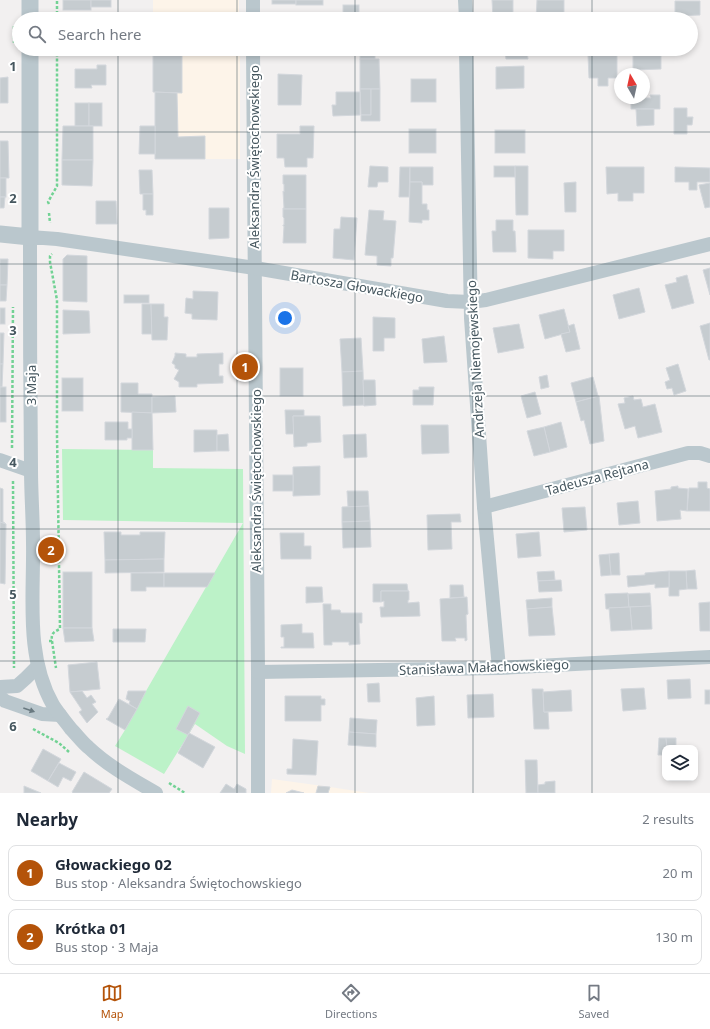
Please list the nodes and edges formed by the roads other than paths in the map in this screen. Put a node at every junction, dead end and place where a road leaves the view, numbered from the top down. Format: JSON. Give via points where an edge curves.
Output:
{"nodes":[{"id":1,"x":30,"y":0,"type":"edge"},
{"id":2,"x":253,"y":0,"type":"edge"},
{"id":3,"x":465,"y":0,"type":"edge"},
{"id":4,"x":30,"y":12,"type":"edge"},
{"id":5,"x":253,"y":12,"type":"edge"},
{"id":6,"x":466,"y":12,"type":"edge"},
{"id":7,"x":30,"y":56,"type":"edge"},
{"id":8,"x":253,"y":56,"type":"edge"},
{"id":9,"x":466,"y":56,"type":"edge"},
{"id":10,"x":0,"y":234,"type":"edge"},
{"id":11,"x":30,"y":237,"type":"junction"},
{"id":12,"x":710,"y":244,"type":"edge"},
{"id":13,"x":255,"y":268,"type":"junction"},
{"id":14,"x":470,"y":302,"type":"junction"},
{"id":15,"x":710,"y":456,"type":"edge"},
{"id":16,"x":0,"y":460,"type":"edge"},
{"id":17,"x":31,"y":471,"type":"junction"},
{"id":18,"x":484,"y":507,"type":"junction"},
{"id":19,"x":710,"y":657,"type":"edge"},
{"id":20,"x":38,"y":666,"type":"junction"},
{"id":21,"x":499,"y":668,"type":"junction"},
{"id":22,"x":258,"y":672,"type":"junction"},
{"id":23,"x":0,"y":687,"type":"edge"},
{"id":24,"x":0,"y":697,"type":"edge"},
{"id":25,"x":60,"y":715,"type":"junction"},
{"id":26,"x":156,"y":793,"type":"edge"},
{"id":27,"x":258,"y":793,"type":"edge"}],
"edges":[{"from":1,"to":4,"type":"street"},
{"from":2,"to":5,"type":"street"},
{"from":3,"to":6,"type":"street"},
{"from":7,"to":11,"type":"street","name":"3 Maja"},
{"from":8,"to":13,"type":"street","name":"Aleksandra Świętochowskiego"},
{"from":9,"to":14,"type":"street","name":"Andrzeja Niemojewskiego"},
{"from":10,"to":11,"type":"street","name":"Bartosza Głowackiego"},
{"from":11,"to":13,"type":"street","name":"Bartosza Głowackiego"},
{"from":11,"to":17,"type":"street","name":"3 Maja"},
{"from":12,"to":14,"type":"street","name":"Bartosza Głowackiego"},
{"from":13,"to":14,"type":"street","name":"Bartosza Głowackiego","via":[[447,302]]},
{"from":13,"to":22,"type":"street","name":"Aleksandra Świętochowskiego"},
{"from":14,"to":18,"type":"street","name":"Andrzeja Niemojewskiego"},
{"from":15,"to":18,"type":"street","name":"Tadeusza Rejtana","via":[[688,453]]},
{"from":16,"to":17,"type":"street"},
{"from":17,"to":20,"type":"street","name":"3 Maja","via":[[34,642]]},
{"from":18,"to":21,"type":"street","name":"Andrzeja Niemojewskiego"},
{"from":19,"to":21,"type":"street","name":"Stanisława Małachowskiego"},
{"from":20,"to":23,"type":"street","via":[[18,686]]},
{"from":20,"to":25,"type":"street","name":"3 Maja","via":[[46,692]]},
{"from":21,"to":22,"type":"street","name":"Stanisława Małachowskiego"},
{"from":22,"to":27,"type":"street","name":"Aleksandra Świętochowskiego"},
{"from":24,"to":25,"type":"street","one_way":true,"via":[[5,702],[42,714]]},
{"from":25,"to":26,"type":"street","name":"3 Maja","via":[[86,746],[98,756]]}]}
